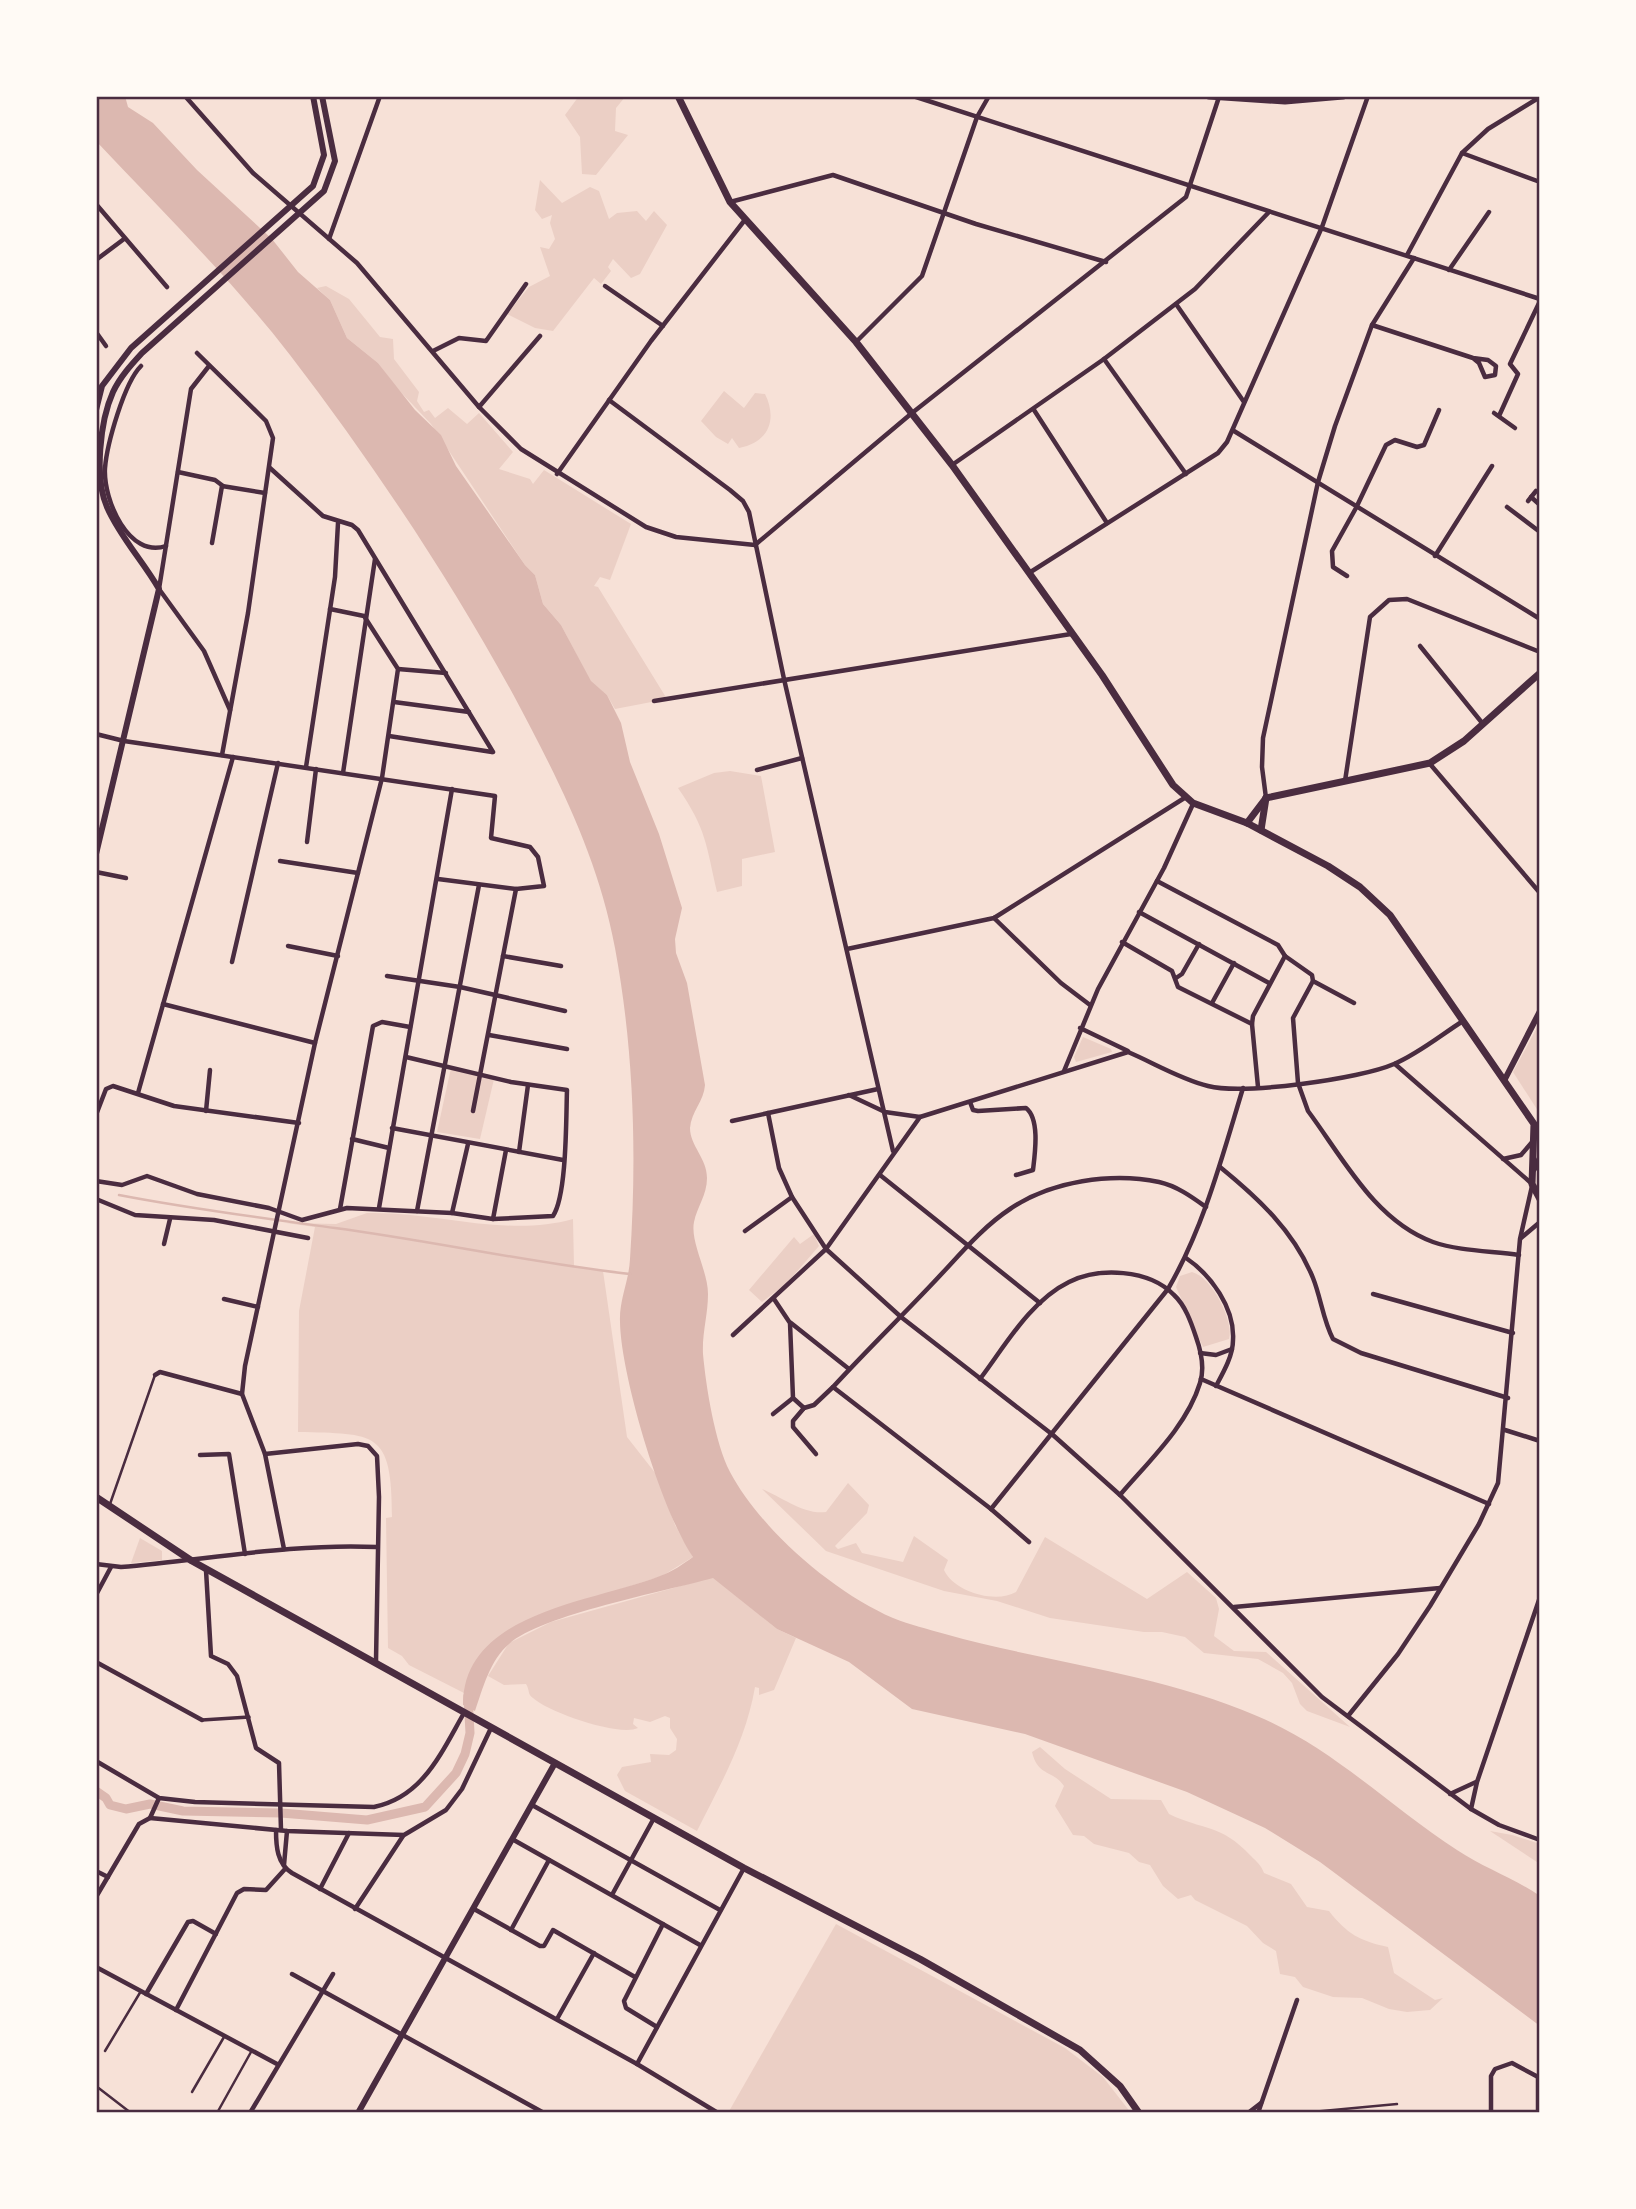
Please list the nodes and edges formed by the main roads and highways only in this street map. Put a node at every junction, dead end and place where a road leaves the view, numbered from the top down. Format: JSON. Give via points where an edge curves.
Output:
{"nodes":[{"id":1,"x":678,"y":96,"type":"edge"},
{"id":2,"x":1209,"y":96,"type":"edge"},
{"id":3,"x":1343,"y":96,"type":"edge"},
{"id":4,"x":1219,"y":97,"type":"edge"},
{"id":5,"x":1540,"y":673,"type":"edge"},
{"id":6,"x":1266,"y":798,"type":"junction"},
{"id":7,"x":1247,"y":823,"type":"junction"},
{"id":8,"x":1261,"y":830,"type":"junction"},
{"id":9,"x":1540,"y":1199,"type":"edge"},
{"id":10,"x":96,"y":1497,"type":"edge"},
{"id":11,"x":1139,"y":2113,"type":"edge"}],
"edges":[{"from":1,"to":7,"type":"main road","via":[[730,202],[856,342],[952,465],[1173,785],[1193,803]]},
{"from":2,"to":4,"type":"main road"},
{"from":3,"to":4,"type":"main road","via":[[1285,101]]},
{"from":5,"to":6,"type":"main road","via":[[1464,741],[1430,763]]},
{"from":6,"to":7,"type":"main road"},
{"from":6,"to":8,"type":"main road"},
{"from":7,"to":8,"type":"main road"},
{"from":8,"to":9,"type":"main road","via":[[1328,866],[1390,915],[1534,1124],[1532,1185]]},
{"from":10,"to":11,"type":"main road","via":[[192,1562],[1080,2050],[1120,2085]]}]}
